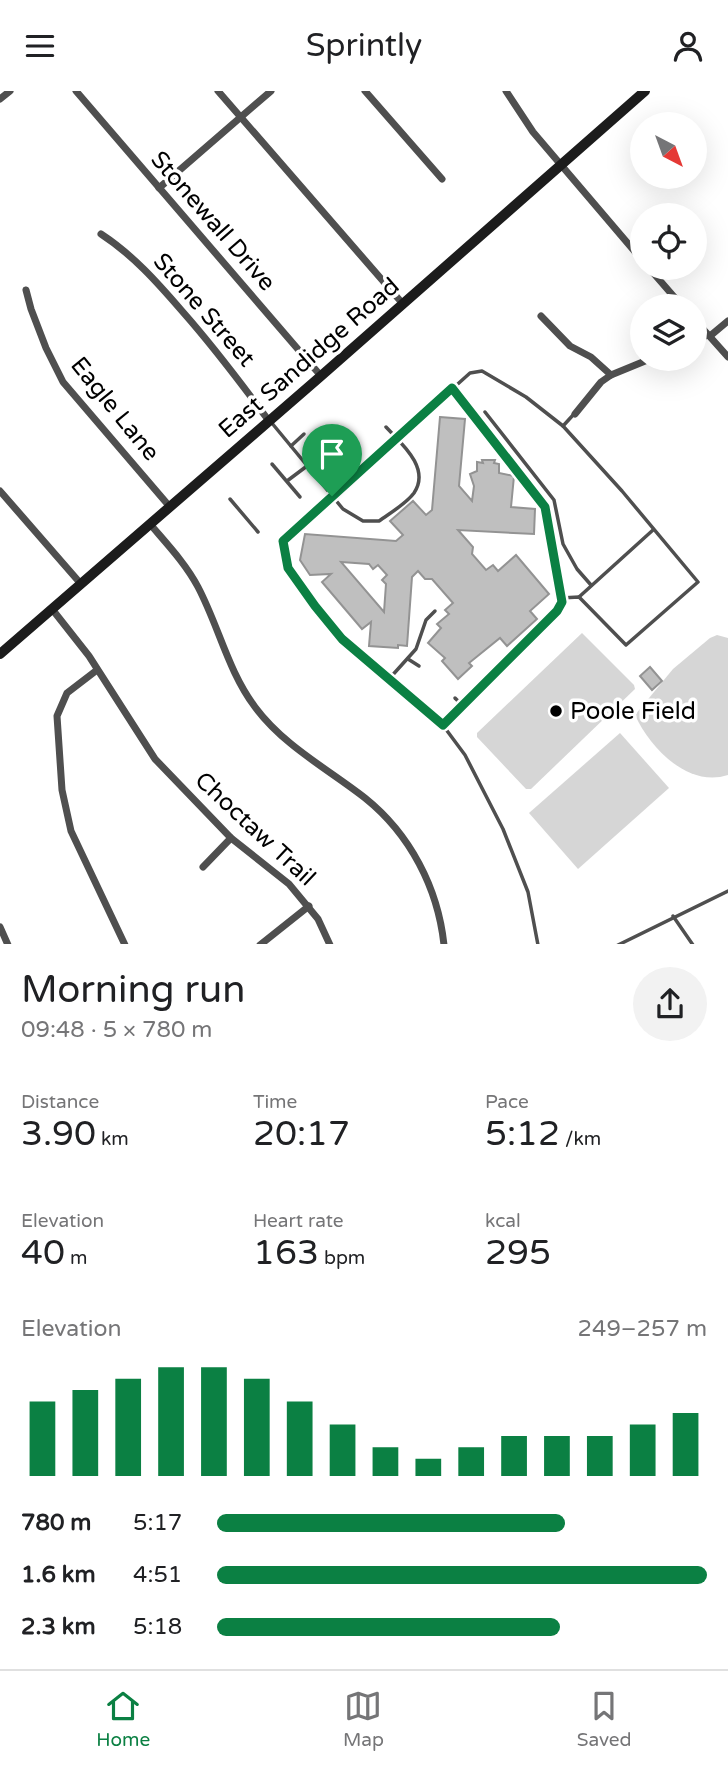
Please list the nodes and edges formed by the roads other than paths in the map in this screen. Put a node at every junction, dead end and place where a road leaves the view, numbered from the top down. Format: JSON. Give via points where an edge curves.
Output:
{"nodes":[{"id":1,"x":10,"y":91,"type":"edge"},
{"id":2,"x":76,"y":91,"type":"edge"},
{"id":3,"x":218,"y":91,"type":"edge"},
{"id":4,"x":271,"y":91,"type":"edge"},
{"id":5,"x":365,"y":91,"type":"edge"},
{"id":6,"x":506,"y":91,"type":"edge"},
{"id":7,"x":645,"y":91,"type":"edge"},
{"id":8,"x":0,"y":99,"type":"edge"},
{"id":9,"x":241,"y":118,"type":"junction"},
{"id":10,"x":561,"y":165,"type":"junction"},
{"id":11,"x":442,"y":179,"type":"dead end"},
{"id":12,"x":159,"y":188,"type":"junction"},
{"id":13,"x":101,"y":234,"type":"dead end"},
{"id":14,"x":630,"y":246,"type":"edge"},
{"id":15,"x":659,"y":280,"type":"edge"},
{"id":16,"x":26,"y":290,"type":"dead end"},
{"id":17,"x":672,"y":294,"type":"edge"},
{"id":18,"x":403,"y":304,"type":"junction"},
{"id":19,"x":541,"y":316,"type":"dead end"},
{"id":20,"x":728,"y":321,"type":"edge"},
{"id":21,"x":708,"y":335,"type":"joint"},
{"id":22,"x":728,"y":357,"type":"edge"},
{"id":23,"x":630,"y":367,"type":"edge"},
{"id":24,"x":611,"y":375,"type":"junction"},
{"id":25,"x":321,"y":376,"type":"junction"},
{"id":26,"x":452,"y":388,"type":"junction"},
{"id":27,"x":485,"y":412,"type":"dead end"},
{"id":28,"x":575,"y":414,"type":"joint"},
{"id":29,"x":269,"y":421,"type":"junction"},
{"id":30,"x":563,"y":426,"type":"junction"},
{"id":31,"x":386,"y":427,"type":"dead end"},
{"id":32,"x":304,"y":434,"type":"dead end"},
{"id":33,"x":397,"y":438,"type":"junction"},
{"id":34,"x":290,"y":446,"type":"junction"},
{"id":35,"x":272,"y":464,"type":"dead end"},
{"id":36,"x":307,"y":466,"type":"junction"},
{"id":37,"x":287,"y":481,"type":"junction"},
{"id":38,"x":0,"y":491,"type":"edge"},
{"id":39,"x":332,"y":496,"type":"junction"},
{"id":40,"x":300,"y":497,"type":"dead end"},
{"id":41,"x":230,"y":499,"type":"dead end"},
{"id":42,"x":170,"y":507,"type":"junction"},
{"id":43,"x":150,"y":524,"type":"junction"},
{"id":44,"x":653,"y":530,"type":"junction"},
{"id":45,"x":258,"y":532,"type":"dead end"},
{"id":46,"x":81,"y":584,"type":"junction"},
{"id":47,"x":591,"y":585,"type":"junction"},
{"id":48,"x":579,"y":597,"type":"junction"},
{"id":49,"x":561,"y":599,"type":"junction"},
{"id":50,"x":52,"y":609,"type":"junction"},
{"id":51,"x":435,"y":611,"type":"dead end"},
{"id":52,"x":0,"y":654,"type":"edge"},
{"id":53,"x":408,"y":659,"type":"junction"},
{"id":54,"x":419,"y":666,"type":"dead end"},
{"id":55,"x":97,"y":670,"type":"junction"},
{"id":56,"x":389,"y":679,"type":"junction"},
{"id":57,"x":455,"y":698,"type":"dead end"},
{"id":58,"x":462,"y":705,"type":"junction"},
{"id":59,"x":443,"y":725,"type":"junction"},
{"id":60,"x":230,"y":838,"type":"junction"},
{"id":61,"x":203,"y":867,"type":"dead end"},
{"id":62,"x":728,"y":891,"type":"edge"},
{"id":63,"x":309,"y":907,"type":"junction"},
{"id":64,"x":673,"y":916,"type":"junction"},
{"id":65,"x":0,"y":927,"type":"edge"},
{"id":66,"x":9,"y":944,"type":"edge"},
{"id":67,"x":125,"y":944,"type":"edge"},
{"id":68,"x":260,"y":944,"type":"edge"},
{"id":69,"x":330,"y":944,"type":"edge"},
{"id":70,"x":444,"y":944,"type":"edge"},
{"id":71,"x":538,"y":944,"type":"edge"},
{"id":72,"x":618,"y":944,"type":"edge"},
{"id":73,"x":693,"y":944,"type":"edge"}],
"edges":[{"from":1,"to":8,"type":"street"},
{"from":2,"to":12,"type":"street","name":"Stonewall Drive"},
{"from":3,"to":9,"type":"street"},
{"from":4,"to":9,"type":"street"},
{"from":5,"to":11,"type":"street"},
{"from":6,"to":10,"type":"street"},
{"from":7,"to":10,"type":"street","name":"East Sandidge Road"},
{"from":9,"to":12,"type":"street"},
{"from":9,"to":18,"type":"street"},
{"from":10,"to":14,"type":"street"},
{"from":10,"to":18,"type":"street","name":"East Sandidge Road"},
{"from":12,"to":25,"type":"street","name":"Stonewall Drive"},
{"from":13,"to":29,"type":"street","name":"Stone Street","via":[[158,283]]},
{"from":15,"to":17,"type":"street"},
{"from":16,"to":42,"type":"street","name":"Eagle Lane","via":[[63,382]]},
{"from":18,"to":25,"type":"street","name":"East Sandidge Road"},
{"from":19,"to":24,"type":"street","via":[[570,346]]},
{"from":20,"to":21,"type":"street"},
{"from":21,"to":22,"type":"street"},
{"from":23,"to":24,"type":"street"},
{"from":24,"to":28,"type":"street"},
{"from":25,"to":29,"type":"street","name":"East Sandidge Road"},
{"from":26,"to":30,"type":"lane","via":[[470,373],[482,371]]},
{"from":26,"to":33,"type":"lane"},
{"from":26,"to":49,"type":"lane","via":[[545,507]]},
{"from":27,"to":47,"type":"lane","via":[[554,500],[562,544]]},
{"from":28,"to":30,"type":"lane"},
{"from":29,"to":34,"type":"lane"},
{"from":29,"to":42,"type":"street","name":"East Sandidge Road"},
{"from":30,"to":44,"type":"lane"},
{"from":31,"to":33,"type":"lane"},
{"from":32,"to":34,"type":"lane"},
{"from":33,"to":39,"type":"lane"},
{"from":33,"to":39,"type":"lane","via":[[417,467],[414,493],[379,521],[353,517]]},
{"from":34,"to":36,"type":"lane"},
{"from":35,"to":37,"type":"lane"},
{"from":36,"to":37,"type":"lane"},
{"from":36,"to":39,"type":"lane"},
{"from":37,"to":40,"type":"lane"},
{"from":38,"to":46,"type":"street"},
{"from":39,"to":56,"type":"lane","via":[[283,541],[288,568],[342,639]]},
{"from":41,"to":45,"type":"lane"},
{"from":42,"to":43,"type":"street","name":"East Sandidge Road"},
{"from":43,"to":46,"type":"street","name":"East Sandidge Road"},
{"from":43,"to":70,"type":"street","via":[[197,586],[239,682],[257,709],[294,747],[380,811],[404,838],[425,873]]},
{"from":44,"to":47,"type":"lane"},
{"from":44,"to":48,"type":"lane","via":[[698,582],[626,645]]},
{"from":46,"to":50,"type":"street","name":"East Sandidge Road"},
{"from":47,"to":48,"type":"lane"},
{"from":48,"to":49,"type":"lane"},
{"from":49,"to":58,"type":"lane","via":[[557,611]]},
{"from":50,"to":52,"type":"street","name":"East Sandidge Road"},
{"from":50,"to":55,"type":"street","name":"Choctaw Trail"},
{"from":51,"to":53,"type":"lane","via":[[426,619]]},
{"from":53,"to":54,"type":"lane"},
{"from":53,"to":56,"type":"lane"},
{"from":55,"to":60,"type":"street","name":"Choctaw Trail","via":[[155,759]]},
{"from":55,"to":67,"type":"street","via":[[67,693],[57,716],[62,790],[75,841]]},
{"from":56,"to":59,"type":"lane"},
{"from":57,"to":58,"type":"lane"},
{"from":58,"to":59,"type":"lane"},
{"from":59,"to":71,"type":"lane","via":[[465,755],[503,829],[528,892]]},
{"from":60,"to":61,"type":"street"},
{"from":60,"to":63,"type":"street","name":"Choctaw Trail","via":[[282,877]]},
{"from":62,"to":64,"type":"lane"},
{"from":63,"to":68,"type":"street"},
{"from":63,"to":69,"type":"street","name":"Choctaw Trail"},
{"from":64,"to":72,"type":"lane"},
{"from":64,"to":73,"type":"lane"},
{"from":65,"to":66,"type":"street"}]}
